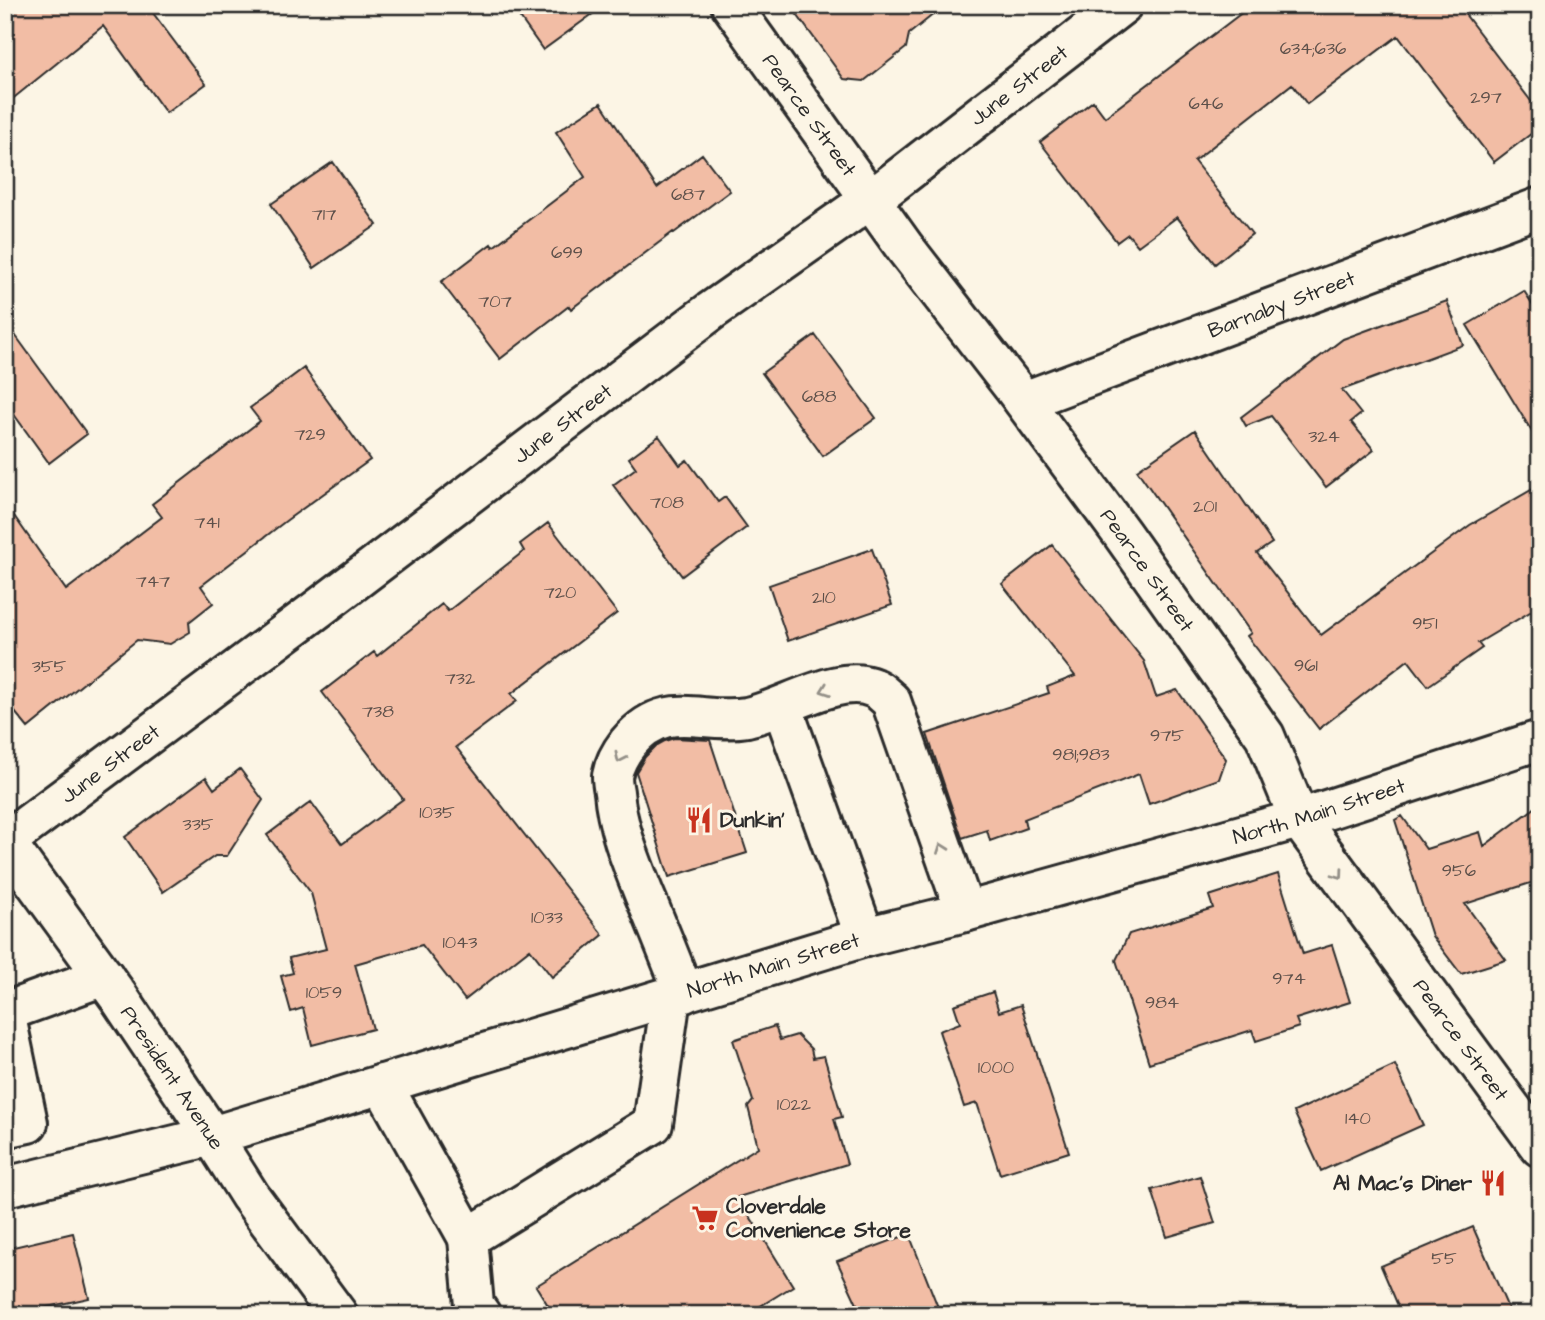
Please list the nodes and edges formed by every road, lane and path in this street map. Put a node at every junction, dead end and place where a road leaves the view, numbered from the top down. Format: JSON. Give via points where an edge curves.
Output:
{"nodes":[{"id":1,"x":731,"y":5,"type":"edge"},
{"id":2,"x":1122,"y":5,"type":"edge"},
{"id":3,"x":870,"y":199,"type":"junction"},
{"id":4,"x":1540,"y":207,"type":"edge"},
{"id":5,"x":1024,"y":401,"type":"junction"},
{"id":6,"x":782,"y":706,"type":"junction"},
{"id":7,"x":1540,"y":740,"type":"edge"},
{"id":8,"x":1299,"y":819,"type":"junction"},
{"id":9,"x":5,"y":841,"type":"edge"},
{"id":10,"x":965,"y":912,"type":"junction"},
{"id":11,"x":865,"y":937,"type":"junction"},
{"id":12,"x":104,"y":976,"type":"junction"},
{"id":13,"x":677,"y":995,"type":"junction"},
{"id":14,"x":382,"y":1084,"type":"junction"},
{"id":15,"x":5,"y":1128,"type":"edge"},
{"id":16,"x":212,"y":1136,"type":"junction"},
{"id":17,"x":1540,"y":1147,"type":"edge"},
{"id":18,"x":5,"y":1187,"type":"edge"},
{"id":19,"x":468,"y":1238,"type":"junction"},
{"id":20,"x":338,"y":1315,"type":"edge"},
{"id":21,"x":481,"y":1315,"type":"edge"}],
"edges":[{"from":1,"to":3,"type":"street","name":"Pearce Street"},
{"from":2,"to":3,"type":"street","name":"June Street"},
{"from":3,"to":5,"type":"street","name":"Pearce Street"},
{"from":3,"to":9,"type":"street","name":"June Street","via":[[711,311]]},
{"from":4,"to":5,"type":"street","name":"Barnaby Street"},
{"from":5,"to":8,"type":"street","name":"Pearce Street","via":[[1265,736]]},
{"from":10,"to":6,"type":"street","one_way":true,"via":[[891,701],[876,688],[859,683]]},
{"from":6,"to":11,"type":"street"},
{"from":6,"to":13,"type":"street","one_way":true,"via":[[744,717],[685,714],[663,718],[640,729],[622,751],[612,776],[615,811]]},
{"from":7,"to":8,"type":"street","name":"North Main Street"},
{"from":8,"to":10,"type":"street","name":"North Main Street"},
{"from":8,"to":17,"type":"street","name":"Pearce Street","one_way":true},
{"from":9,"to":12,"type":"street","name":"President Avenue"},
{"from":10,"to":11,"type":"street","name":"North Main Street"},
{"from":11,"to":13,"type":"street","name":"North Main Street"},
{"from":12,"to":15,"type":"street","via":[[5,1012],[28,1123]]},
{"from":12,"to":16,"type":"street","name":"President Avenue"},
{"from":13,"to":14,"type":"street","name":"North Main Street"},
{"from":13,"to":19,"type":"street","via":[[653,1124]]},
{"from":14,"to":16,"type":"street","name":"North Main Street"},
{"from":14,"to":19,"type":"street"},
{"from":16,"to":18,"type":"street","name":"North Main Street"},
{"from":16,"to":20,"type":"street","name":"President Avenue"},
{"from":19,"to":21,"type":"street","via":[[474,1305]]}]}
